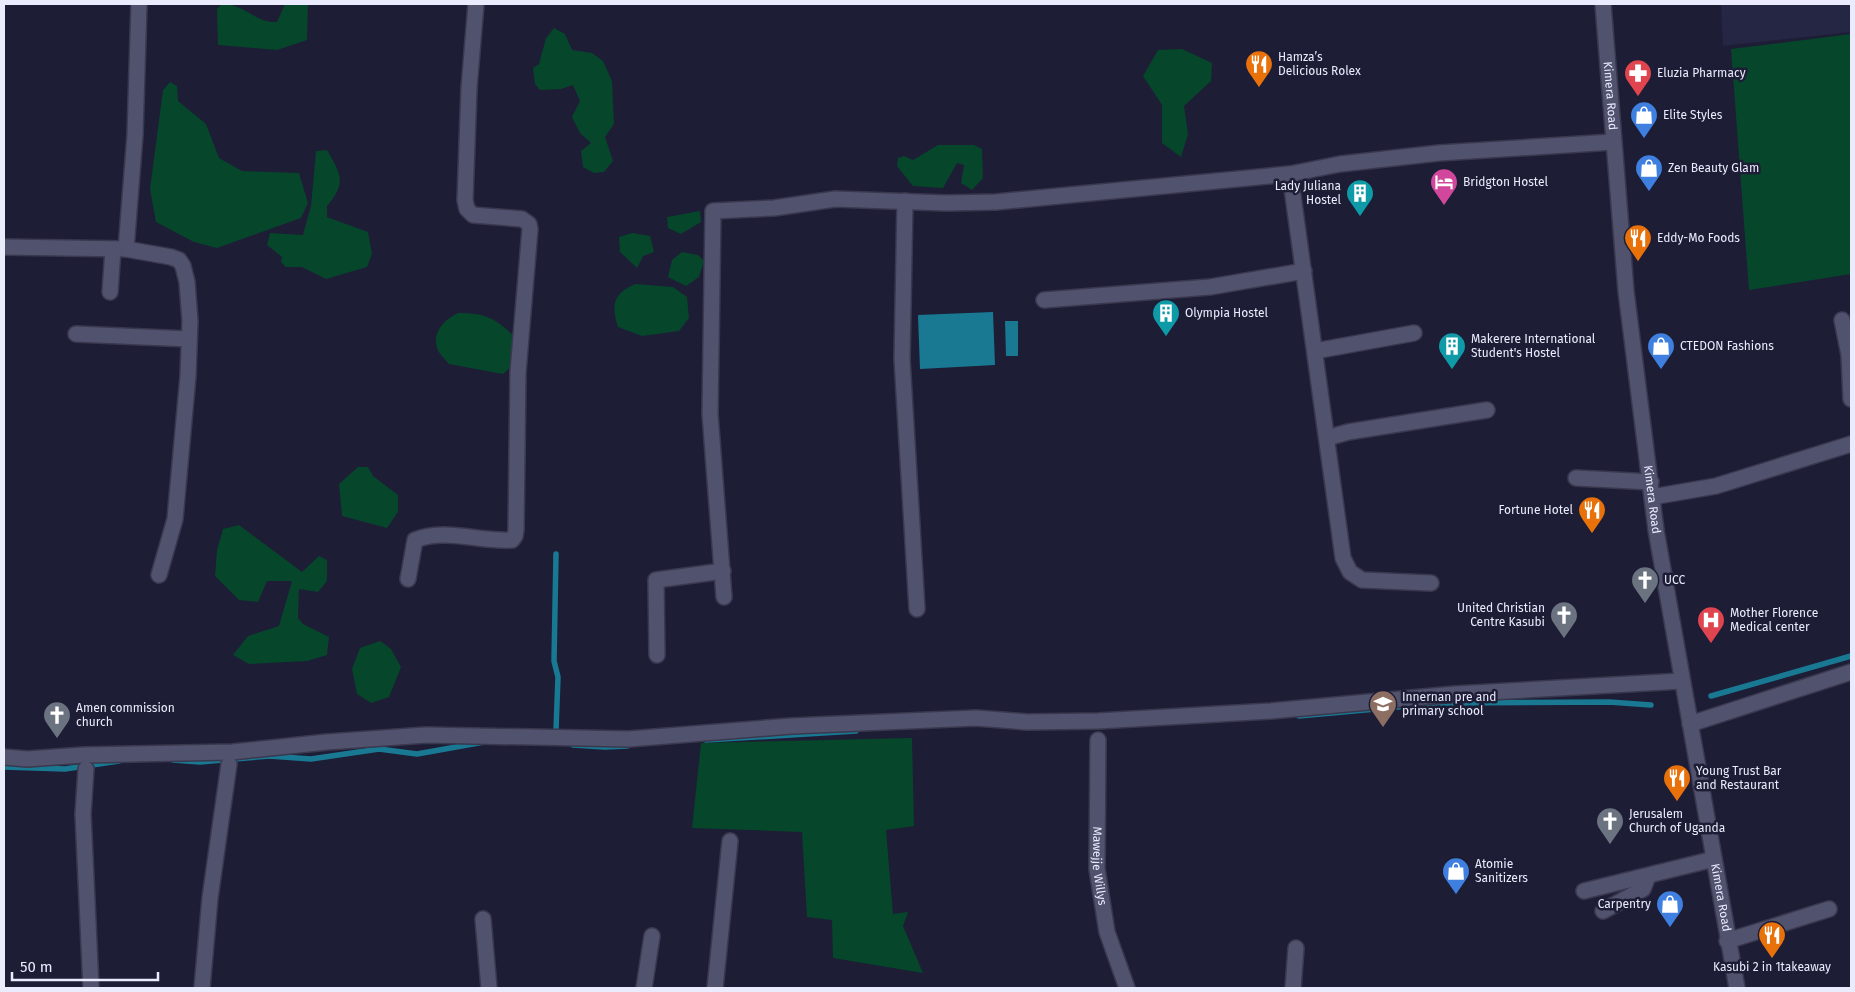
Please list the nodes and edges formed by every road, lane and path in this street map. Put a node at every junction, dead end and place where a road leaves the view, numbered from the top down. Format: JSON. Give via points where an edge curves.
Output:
{"nodes":[{"id":1,"x":139,"y":4,"type":"edge"},
{"id":2,"x":476,"y":4,"type":"edge"},
{"id":3,"x":1603,"y":4,"type":"edge"},
{"id":4,"x":1613,"y":142,"type":"junction"},
{"id":5,"x":1290,"y":174,"type":"junction"},
{"id":6,"x":905,"y":201,"type":"junction"},
{"id":7,"x":4,"y":247,"type":"edge"},
{"id":8,"x":120,"y":249,"type":"junction"},
{"id":9,"x":1304,"y":271,"type":"junction"},
{"id":10,"x":110,"y":292,"type":"dead end"},
{"id":11,"x":1044,"y":300,"type":"dead end"},
{"id":12,"x":1842,"y":320,"type":"dead end"},
{"id":13,"x":1414,"y":333,"type":"dead end"},
{"id":14,"x":76,"y":334,"type":"dead end"},
{"id":15,"x":189,"y":340,"type":"junction"},
{"id":16,"x":1315,"y":351,"type":"junction"},
{"id":17,"x":1851,"y":399,"type":"edge"},
{"id":18,"x":1487,"y":410,"type":"dead end"},
{"id":19,"x":1327,"y":438,"type":"junction"},
{"id":20,"x":1851,"y":444,"type":"edge"},
{"id":21,"x":1576,"y":478,"type":"dead end"},
{"id":22,"x":1651,"y":489,"type":"junction"},
{"id":23,"x":722,"y":571,"type":"junction"},
{"id":24,"x":159,"y":574,"type":"dead end"},
{"id":25,"x":408,"y":579,"type":"dead end"},
{"id":26,"x":1432,"y":583,"type":"dead end"},
{"id":27,"x":724,"y":597,"type":"dead end"},
{"id":28,"x":917,"y":609,"type":"dead end"},
{"id":29,"x":656,"y":655,"type":"dead end"},
{"id":30,"x":1851,"y":672,"type":"edge"},
{"id":31,"x":1682,"y":681,"type":"junction"},
{"id":32,"x":1690,"y":724,"type":"junction"},
{"id":33,"x":1098,"y":740,"type":"dead end"},
{"id":34,"x":4,"y":757,"type":"edge"},
{"id":35,"x":230,"y":764,"type":"dead end"},
{"id":36,"x":86,"y":769,"type":"dead end"},
{"id":37,"x":730,"y":841,"type":"dead end"},
{"id":38,"x":1714,"y":859,"type":"junction"},
{"id":39,"x":1648,"y":876,"type":"junction"},
{"id":40,"x":1584,"y":891,"type":"dead end"},
{"id":41,"x":1829,"y":909,"type":"dead end"},
{"id":42,"x":1603,"y":911,"type":"dead end"},
{"id":43,"x":483,"y":919,"type":"dead end"},
{"id":44,"x":652,"y":936,"type":"dead end"},
{"id":45,"x":1727,"y":941,"type":"junction"},
{"id":46,"x":1296,"y":948,"type":"dead end"},
{"id":47,"x":91,"y":988,"type":"edge"},
{"id":48,"x":202,"y":988,"type":"edge"},
{"id":49,"x":489,"y":988,"type":"edge"},
{"id":50,"x":644,"y":988,"type":"edge"},
{"id":51,"x":715,"y":988,"type":"edge"},
{"id":52,"x":1127,"y":988,"type":"edge"},
{"id":53,"x":1293,"y":988,"type":"edge"},
{"id":54,"x":1737,"y":988,"type":"edge"}],
"edges":[{"from":1,"to":8,"type":"street","via":[[135,135]]},
{"from":2,"to":25,"type":"street","via":[[469,88],[467,209],[473,215],[522,219],[530,229],[518,372],[516,530],[512,540],[456,535],[415,540]]},
{"from":3,"to":4,"type":"street","name":"Kimera Road"},
{"from":4,"to":5,"type":"street","via":[[1439,153],[1340,164]]},
{"from":4,"to":22,"type":"street","name":"Kimera Road","via":[[1626,290]]},
{"from":5,"to":6,"type":"street","via":[[996,202]]},
{"from":5,"to":9,"type":"street"},
{"from":6,"to":23,"type":"street","via":[[835,199],[774,208],[713,211],[710,414]]},
{"from":6,"to":28,"type":"street","via":[[902,359]]},
{"from":7,"to":8,"type":"street"},
{"from":8,"to":10,"type":"street"},
{"from":8,"to":15,"type":"street","via":[[180,261],[187,282]]},
{"from":9,"to":11,"type":"street","via":[[1210,286]]},
{"from":9,"to":16,"type":"street"},
{"from":12,"to":17,"type":"street","via":[[1849,355]]},
{"from":13,"to":16,"type":"street"},
{"from":14,"to":15,"type":"street"},
{"from":15,"to":24,"type":"street","via":[[175,519]]},
{"from":16,"to":19,"type":"street"},
{"from":18,"to":19,"type":"street"},
{"from":19,"to":26,"type":"street","via":[[1343,558],[1350,572],[1362,580]]},
{"from":20,"to":22,"type":"street","via":[[1716,486]]},
{"from":21,"to":22,"type":"street"},
{"from":22,"to":31,"type":"street","name":"Kimera Road"},
{"from":23,"to":27,"type":"street"},
{"from":23,"to":29,"type":"street","via":[[656,580]]},
{"from":30,"to":32,"type":"street"},
{"from":31,"to":32,"type":"street","name":"Kimera Road"},
{"from":31,"to":34,"type":"street","via":[[1455,694],[1272,711],[1098,721],[1027,722],[976,718],[792,726],[629,739],[426,735],[232,752],[27,759]]},
{"from":32,"to":38,"type":"street","name":"Kimera Road"},
{"from":33,"to":52,"type":"street","name":"Mawejje Willys","via":[[1097,869],[1107,932]]},
{"from":35,"to":48,"type":"street","via":[[210,898]]},
{"from":36,"to":47,"type":"street","via":[[83,814]]},
{"from":37,"to":51,"type":"street"},
{"from":38,"to":39,"type":"street"},
{"from":38,"to":45,"type":"street","name":"Kimera Road"},
{"from":39,"to":40,"type":"street"},
{"from":39,"to":42,"type":"street","via":[[1643,889]]},
{"from":41,"to":45,"type":"street"},
{"from":43,"to":49,"type":"street"},
{"from":44,"to":50,"type":"street"},
{"from":45,"to":54,"type":"street","name":"Kimera Road"},
{"from":46,"to":53,"type":"street"}]}
